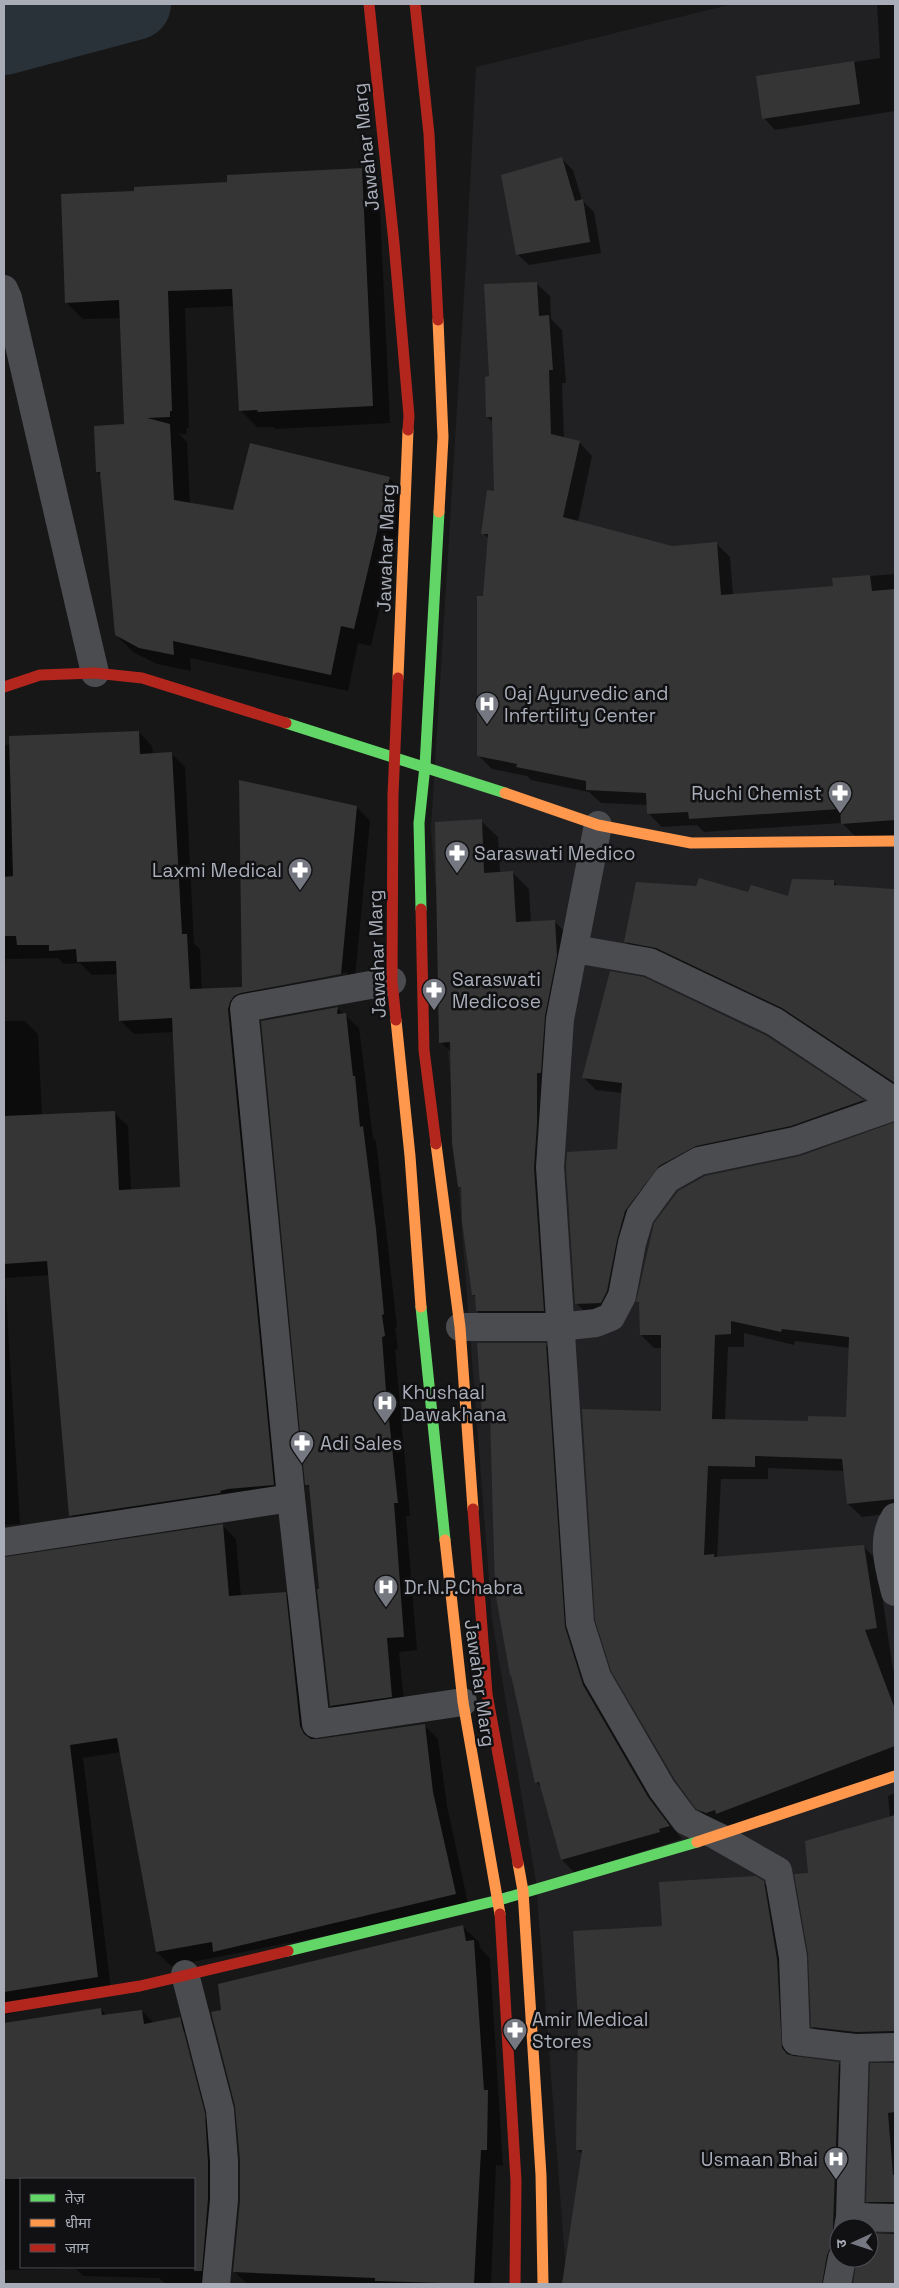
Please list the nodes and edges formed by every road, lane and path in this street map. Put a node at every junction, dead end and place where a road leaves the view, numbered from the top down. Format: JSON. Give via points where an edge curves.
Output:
{"nodes":[{"id":1,"x":369,"y":4,"type":"edge"},
{"id":2,"x":414,"y":4,"type":"edge"},
{"id":3,"x":4,"y":289,"type":"edge"},
{"id":4,"x":94,"y":673,"type":"junction"},
{"id":5,"x":4,"y":687,"type":"edge"},
{"id":6,"x":394,"y":756,"type":"junction"},
{"id":7,"x":425,"y":766,"type":"junction"},
{"id":8,"x":598,"y":824,"type":"junction"},
{"id":9,"x":895,"y":841,"type":"edge"},
{"id":10,"x":575,"y":949,"type":"junction"},
{"id":11,"x":392,"y":981,"type":"junction"},
{"id":12,"x":895,"y":1102,"type":"edge"},
{"id":13,"x":895,"y":1106,"type":"edge"},
{"id":14,"x":460,"y":1327,"type":"junction"},
{"id":15,"x":559,"y":1327,"type":"junction"},
{"id":16,"x":291,"y":1498,"type":"junction"},
{"id":17,"x":895,"y":1516,"type":"edge"},
{"id":18,"x":4,"y":1542,"type":"edge"},
{"id":19,"x":895,"y":1592,"type":"edge"},
{"id":20,"x":463,"y":1702,"type":"junction"},
{"id":21,"x":895,"y":1776,"type":"edge"},
{"id":22,"x":716,"y":1836,"type":"junction"},
{"id":23,"x":523,"y":1891,"type":"junction"},
{"id":24,"x":498,"y":1900,"type":"junction"},
{"id":25,"x":185,"y":1974,"type":"junction"},
{"id":26,"x":4,"y":2008,"type":"edge"},
{"id":27,"x":895,"y":2047,"type":"edge"},
{"id":28,"x":855,"y":2048,"type":"junction"},
{"id":29,"x":849,"y":2218,"type":"edge"},
{"id":30,"x":895,"y":2218,"type":"edge"},
{"id":31,"x":879,"y":2219,"type":"edge"},
{"id":32,"x":840,"y":2268,"type":"edge"},
{"id":33,"x":216,"y":2284,"type":"edge"},
{"id":34,"x":515,"y":2284,"type":"edge"},
{"id":35,"x":543,"y":2284,"type":"edge"},
{"id":36,"x":837,"y":2284,"type":"edge"}],
"edges":[{"from":1,"to":6,"type":"main road","name":"Jawahar Marg","via":[[409,416]]},
{"from":2,"to":7,"type":"main road","name":"Jawahar Marg","via":[[429,134],[443,437]]},
{"from":3,"to":4,"type":"street","via":[[27,375]]},
{"from":4,"to":5,"type":"main road","via":[[40,675]]},
{"from":4,"to":6,"type":"main road","via":[[142,678]]},
{"from":6,"to":7,"type":"main road"},
{"from":6,"to":11,"type":"main road","name":"Jawahar Marg"},
{"from":7,"to":8,"type":"main road"},
{"from":7,"to":14,"type":"main road","name":"Jawahar Marg","via":[[419,823],[424,1050]]},
{"from":8,"to":9,"type":"main road","via":[[691,843]]},
{"from":8,"to":10,"type":"street"},
{"from":10,"to":12,"type":"street","via":[[648,962],[775,1022]]},
{"from":10,"to":15,"type":"street","via":[[560,1019],[550,1166]]},
{"from":11,"to":16,"type":"street","via":[[244,1008]]},
{"from":11,"to":20,"type":"main road","name":"Jawahar Marg","via":[[410,1156],[423,1336]]},
{"from":13,"to":15,"type":"street","via":[[795,1141],[699,1161],[667,1178],[640,1216],[622,1296],[611,1317],[596,1323]]},
{"from":14,"to":15,"type":"street"},
{"from":14,"to":23,"type":"main road","name":"Jawahar Marg","via":[[487,1694]]},
{"from":15,"to":22,"type":"street","via":[[580,1622],[597,1676],[662,1789],[686,1821]]},
{"from":16,"to":18,"type":"street"},
{"from":16,"to":20,"type":"street","via":[[316,1724]]},
{"from":17,"to":19,"type":"street","via":[[886,1557]]},
{"from":20,"to":24,"type":"main road","name":"Jawahar Marg"},
{"from":21,"to":22,"type":"main road"},
{"from":22,"to":23,"type":"main road"},
{"from":22,"to":28,"type":"street","via":[[778,1871],[793,1956],[796,2041]]},
{"from":23,"to":24,"type":"main road"},
{"from":23,"to":35,"type":"main road","name":"Jawahar Marg","via":[[541,2175]]},
{"from":24,"to":25,"type":"main road"},
{"from":24,"to":34,"type":"main road","name":"Jawahar Marg","via":[[516,2181]]},
{"from":25,"to":26,"type":"main road","via":[[140,1986]]},
{"from":25,"to":33,"type":"street","via":[[220,2110],[224,2200]]},
{"from":27,"to":28,"type":"street"},
{"from":28,"to":29,"type":"street"},
{"from":30,"to":31,"type":"street"},
{"from":32,"to":36,"type":"street"}]}
